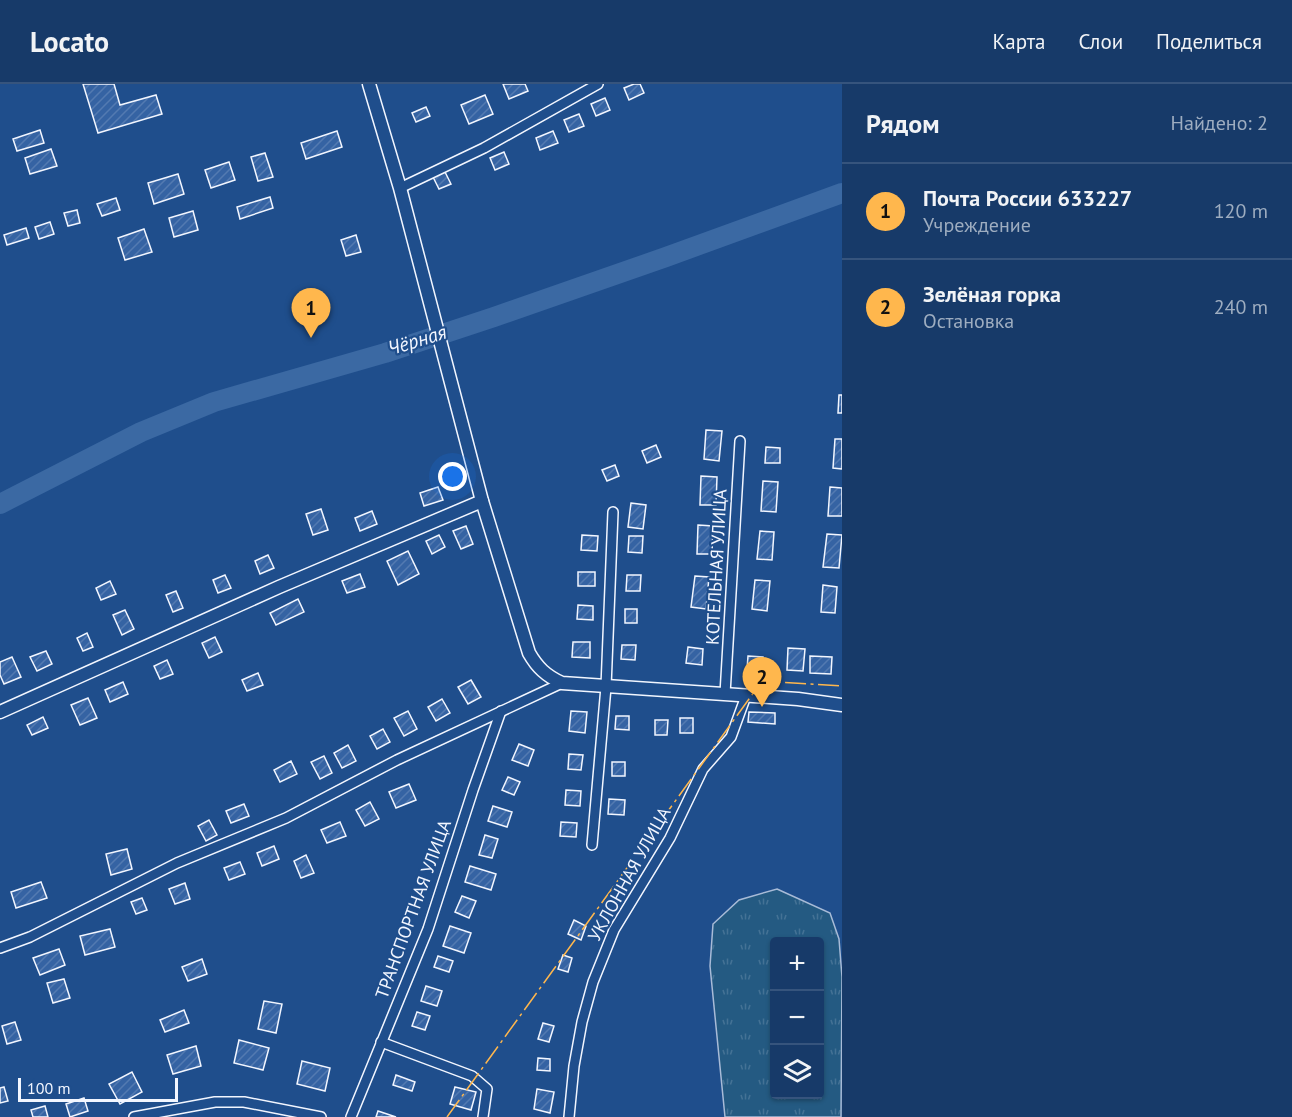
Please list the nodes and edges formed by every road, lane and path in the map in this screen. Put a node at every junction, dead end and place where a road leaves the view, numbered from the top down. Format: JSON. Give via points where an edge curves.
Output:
{"nodes":[{"id":1,"x":369,"y":84,"type":"edge"},
{"id":2,"x":598,"y":84,"type":"edge"},
{"id":3,"x":400,"y":188,"type":"junction"},
{"id":4,"x":740,"y":441,"type":"dead end"},
{"id":5,"x":482,"y":501,"type":"junction"},
{"id":6,"x":613,"y":512,"type":"dead end"},
{"id":7,"x":562,"y":683,"type":"junction"},
{"id":8,"x":606,"y":687,"type":"junction"},
{"id":9,"x":725,"y":694,"type":"junction"},
{"id":10,"x":746,"y":696,"type":"junction"},
{"id":11,"x":842,"y":705,"type":"edge"},
{"id":12,"x":501,"y":711,"type":"junction"},
{"id":13,"x":0,"y":712,"type":"edge"},
{"id":14,"x":592,"y":845,"type":"dead end"},
{"id":15,"x":0,"y":948,"type":"edge"},
{"id":16,"x":381,"y":1042,"type":"junction"},
{"id":17,"x":134,"y":1117,"type":"edge"},
{"id":18,"x":321,"y":1117,"type":"edge"},
{"id":19,"x":351,"y":1117,"type":"edge"},
{"id":20,"x":483,"y":1117,"type":"edge"},
{"id":21,"x":569,"y":1117,"type":"edge"}],
"edges":[{"from":1,"to":3,"type":"street"},
{"from":2,"to":3,"type":"street"},
{"from":3,"to":5,"type":"street"},
{"from":4,"to":9,"type":"street","name":"КОТЕЛЬНАЯ УЛИЦА"},
{"from":5,"to":7,"type":"street","via":[[529,653],[542,672]]},
{"from":5,"to":13,"type":"street","via":[[279,586]]},
{"from":6,"to":8,"type":"street"},
{"from":7,"to":8,"type":"street"},
{"from":7,"to":12,"type":"street"},
{"from":8,"to":9,"type":"street"},
{"from":8,"to":14,"type":"street"},
{"from":9,"to":10,"type":"street"},
{"from":10,"to":11,"type":"street"},
{"from":10,"to":21,"type":"street","name":"УКЛОННАЯ УЛИЦА","via":[[731,737],[703,769],[670,838],[614,930],[582,1022]]},
{"from":12,"to":15,"type":"street","via":[[286,818],[177,863],[30,937]]},
{"from":12,"to":16,"type":"street","name":"ТРАНСПОРТНАЯ УЛИЦА","via":[[428,929]]},
{"from":16,"to":19,"type":"street","name":"ТРАНСПОРТНАЯ УЛИЦА"},
{"from":16,"to":20,"type":"street","via":[[472,1076],[487,1089]]},
{"from":17,"to":18,"type":"street","via":[[215,1102],[244,1102]]}]}
